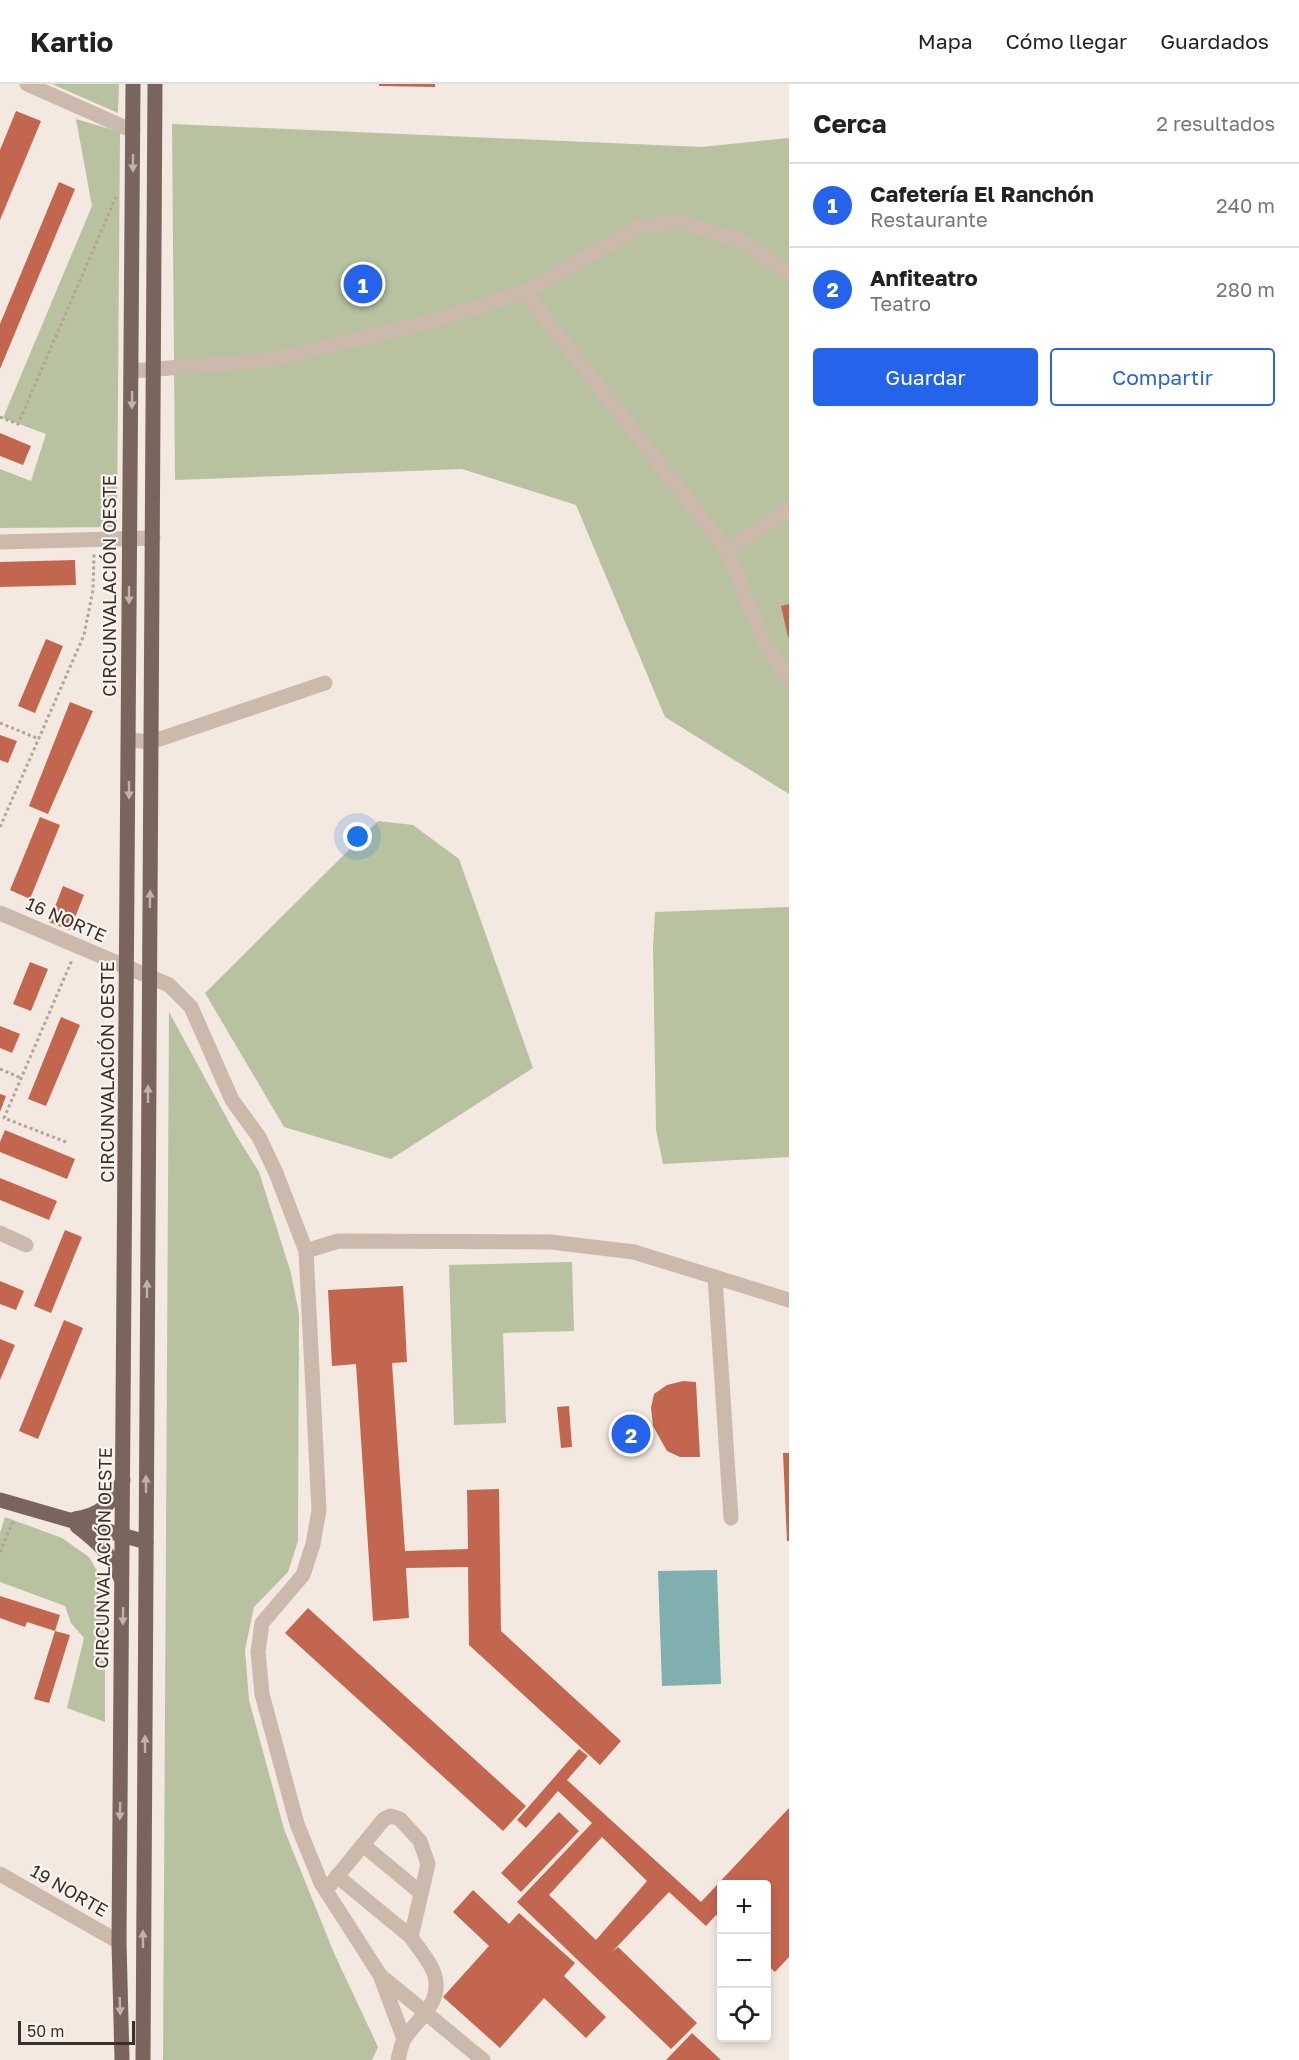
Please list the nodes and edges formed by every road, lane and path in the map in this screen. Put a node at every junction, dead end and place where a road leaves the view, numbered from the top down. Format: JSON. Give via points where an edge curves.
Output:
{"nodes":[{"id":1,"x":27,"y":84,"type":"edge"},
{"id":2,"x":133,"y":84,"type":"edge"},
{"id":3,"x":155,"y":84,"type":"edge"},
{"id":4,"x":133,"y":131,"type":"junction"},
{"id":5,"x":119,"y":191,"type":"dead end"},
{"id":6,"x":789,"y":273,"type":"edge"},
{"id":7,"x":525,"y":292,"type":"junction"},
{"id":8,"x":154,"y":368,"type":"junction"},
{"id":9,"x":132,"y":371,"type":"junction"},
{"id":10,"x":0,"y":417,"type":"edge"},
{"id":11,"x":789,"y":509,"type":"edge"},
{"id":12,"x":153,"y":538,"type":"junction"},
{"id":13,"x":129,"y":539,"type":"junction"},
{"id":14,"x":94,"y":540,"type":"junction"},
{"id":15,"x":0,"y":542,"type":"edge"},
{"id":16,"x":727,"y":550,"type":"junction"},
{"id":17,"x":789,"y":680,"type":"edge"},
{"id":18,"x":325,"y":683,"type":"dead end"},
{"id":19,"x":0,"y":723,"type":"edge"},
{"id":20,"x":39,"y":739,"type":"junction"},
{"id":21,"x":129,"y":740,"type":"junction"},
{"id":22,"x":151,"y":742,"type":"junction"},
{"id":23,"x":0,"y":827,"type":"edge"},
{"id":24,"x":0,"y":913,"type":"edge"},
{"id":25,"x":77,"y":947,"type":"junction"},
{"id":26,"x":128,"y":969,"type":"junction"},
{"id":27,"x":149,"y":978,"type":"junction"},
{"id":28,"x":0,"y":1069,"type":"edge"},
{"id":29,"x":21,"y":1078,"type":"junction"},
{"id":30,"x":66,"y":1142,"type":"dead end"},
{"id":31,"x":0,"y":1233,"type":"edge"},
{"id":32,"x":26,"y":1245,"type":"dead end"},
{"id":33,"x":306,"y":1251,"type":"junction"},
{"id":34,"x":715,"y":1277,"type":"junction"},
{"id":35,"x":789,"y":1300,"type":"edge"},
{"id":36,"x":124,"y":1477,"type":"junction"},
{"id":37,"x":0,"y":1500,"type":"edge"},
{"id":38,"x":731,"y":1518,"type":"dead end"},
{"id":39,"x":70,"y":1520,"type":"junction"},
{"id":40,"x":23,"y":1522,"type":"dead end"},
{"id":41,"x":123,"y":1536,"type":"junction"},
{"id":42,"x":146,"y":1542,"type":"junction"},
{"id":43,"x":0,"y":1552,"type":"edge"},
{"id":44,"x":123,"y":1587,"type":"junction"},
{"id":45,"x":363,"y":1845,"type":"junction"},
{"id":46,"x":0,"y":1874,"type":"edge"},
{"id":47,"x":337,"y":1876,"type":"junction"},
{"id":48,"x":326,"y":1890,"type":"junction"},
{"id":49,"x":421,"y":1893,"type":"junction"},
{"id":50,"x":411,"y":1937,"type":"junction"},
{"id":51,"x":119,"y":1942,"type":"junction"},
{"id":52,"x":380,"y":1975,"type":"junction"},
{"id":53,"x":427,"y":2014,"type":"junction"},
{"id":54,"x":404,"y":2039,"type":"junction"},
{"id":55,"x":122,"y":2060,"type":"edge"},
{"id":56,"x":143,"y":2060,"type":"edge"},
{"id":57,"x":398,"y":2060,"type":"edge"},
{"id":58,"x":483,"y":2060,"type":"edge"}],
"edges":[{"from":1,"to":4,"type":"street"},
{"from":2,"to":4,"type":"main road","name":"CIRCUNVALACIÓN OESTE"},
{"from":3,"to":8,"type":"main road"},
{"from":4,"to":9,"type":"main road","name":"CIRCUNVALACIÓN OESTE","one_way":true},
{"from":5,"to":10,"type":"path","via":[[18,424]]},
{"from":6,"to":7,"type":"street","via":[[742,241],[681,222],[641,226]]},
{"from":7,"to":8,"type":"street","via":[[426,323],[270,360]]},
{"from":7,"to":16,"type":"street"},
{"from":8,"to":9,"type":"street"},
{"from":8,"to":12,"type":"main road"},
{"from":9,"to":13,"type":"main road","name":"CIRCUNVALACIÓN OESTE","one_way":true},
{"from":11,"to":16,"type":"street"},
{"from":12,"to":13,"type":"street"},
{"from":12,"to":22,"type":"main road"},
{"from":13,"to":14,"type":"street"},
{"from":13,"to":21,"type":"main road","name":"CIRCUNVALACIÓN OESTE","one_way":true},
{"from":14,"to":15,"type":"street"},
{"from":14,"to":20,"type":"path","via":[[93,590],[84,635]]},
{"from":16,"to":17,"type":"street","via":[[764,642]]},
{"from":18,"to":22,"type":"street"},
{"from":19,"to":20,"type":"path"},
{"from":20,"to":23,"type":"path"},
{"from":21,"to":22,"type":"street"},
{"from":21,"to":26,"type":"main road","name":"CIRCUNVALACIÓN OESTE","one_way":true},
{"from":27,"to":22,"type":"main road","one_way":true},
{"from":24,"to":25,"type":"street","name":"16 NORTE"},
{"from":25,"to":26,"type":"street","name":"16 NORTE"},
{"from":25,"to":29,"type":"path"},
{"from":26,"to":27,"type":"street","name":"16 NORTE"},
{"from":26,"to":36,"type":"main road","name":"CIRCUNVALACIÓN OESTE"},
{"from":27,"to":33,"type":"street","name":"16 NORTE","via":[[169,986],[191,1007],[232,1100],[259,1137],[276,1173]]},
{"from":42,"to":27,"type":"main road","one_way":true},
{"from":28,"to":29,"type":"path"},
{"from":29,"to":30,"type":"path","via":[[4,1118]]},
{"from":31,"to":32,"type":"street"},
{"from":33,"to":34,"type":"street","via":[[338,1241],[551,1242],[634,1252]]},
{"from":33,"to":48,"type":"street","name":"16 NORTE","via":[[319,1510],[303,1575],[262,1623],[258,1652],[262,1694],[297,1824]]},
{"from":34,"to":35,"type":"street"},
{"from":34,"to":38,"type":"street"},
{"from":36,"to":39,"type":"main road","via":[[113,1500],[93,1516]]},
{"from":36,"to":41,"type":"main road","name":"CIRCUNVALACIÓN OESTE"},
{"from":37,"to":39,"type":"main road"},
{"from":39,"to":41,"type":"main road"},
{"from":39,"to":44,"type":"main road","via":[[116,1564]]},
{"from":40,"to":43,"type":"path","via":[[12,1519]]},
{"from":41,"to":42,"type":"main road"},
{"from":41,"to":44,"type":"main road","name":"CIRCUNVALACIÓN OESTE"},
{"from":56,"to":42,"type":"main road","one_way":true},
{"from":44,"to":51,"type":"main road","name":"CIRCUNVALACIÓN OESTE","one_way":true},
{"from":45,"to":47,"type":"street"},
{"from":45,"to":49,"type":"street"},
{"from":45,"to":49,"type":"street","via":[[384,1819],[400,1819],[420,1841],[428,1864]]},
{"from":46,"to":51,"type":"street","name":"19 NORTE"},
{"from":47,"to":48,"type":"street"},
{"from":47,"to":50,"type":"street"},
{"from":48,"to":52,"type":"street","name":"16 NORTE"},
{"from":49,"to":50,"type":"street"},
{"from":50,"to":53,"type":"street","via":[[434,1972],[435,1995]]},
{"from":51,"to":55,"type":"main road","name":"CIRCUNVALACIÓN OESTE","one_way":true},
{"from":52,"to":53,"type":"street"},
{"from":52,"to":54,"type":"street"},
{"from":53,"to":54,"type":"street"},
{"from":53,"to":58,"type":"street"},
{"from":54,"to":57,"type":"street"}]}
